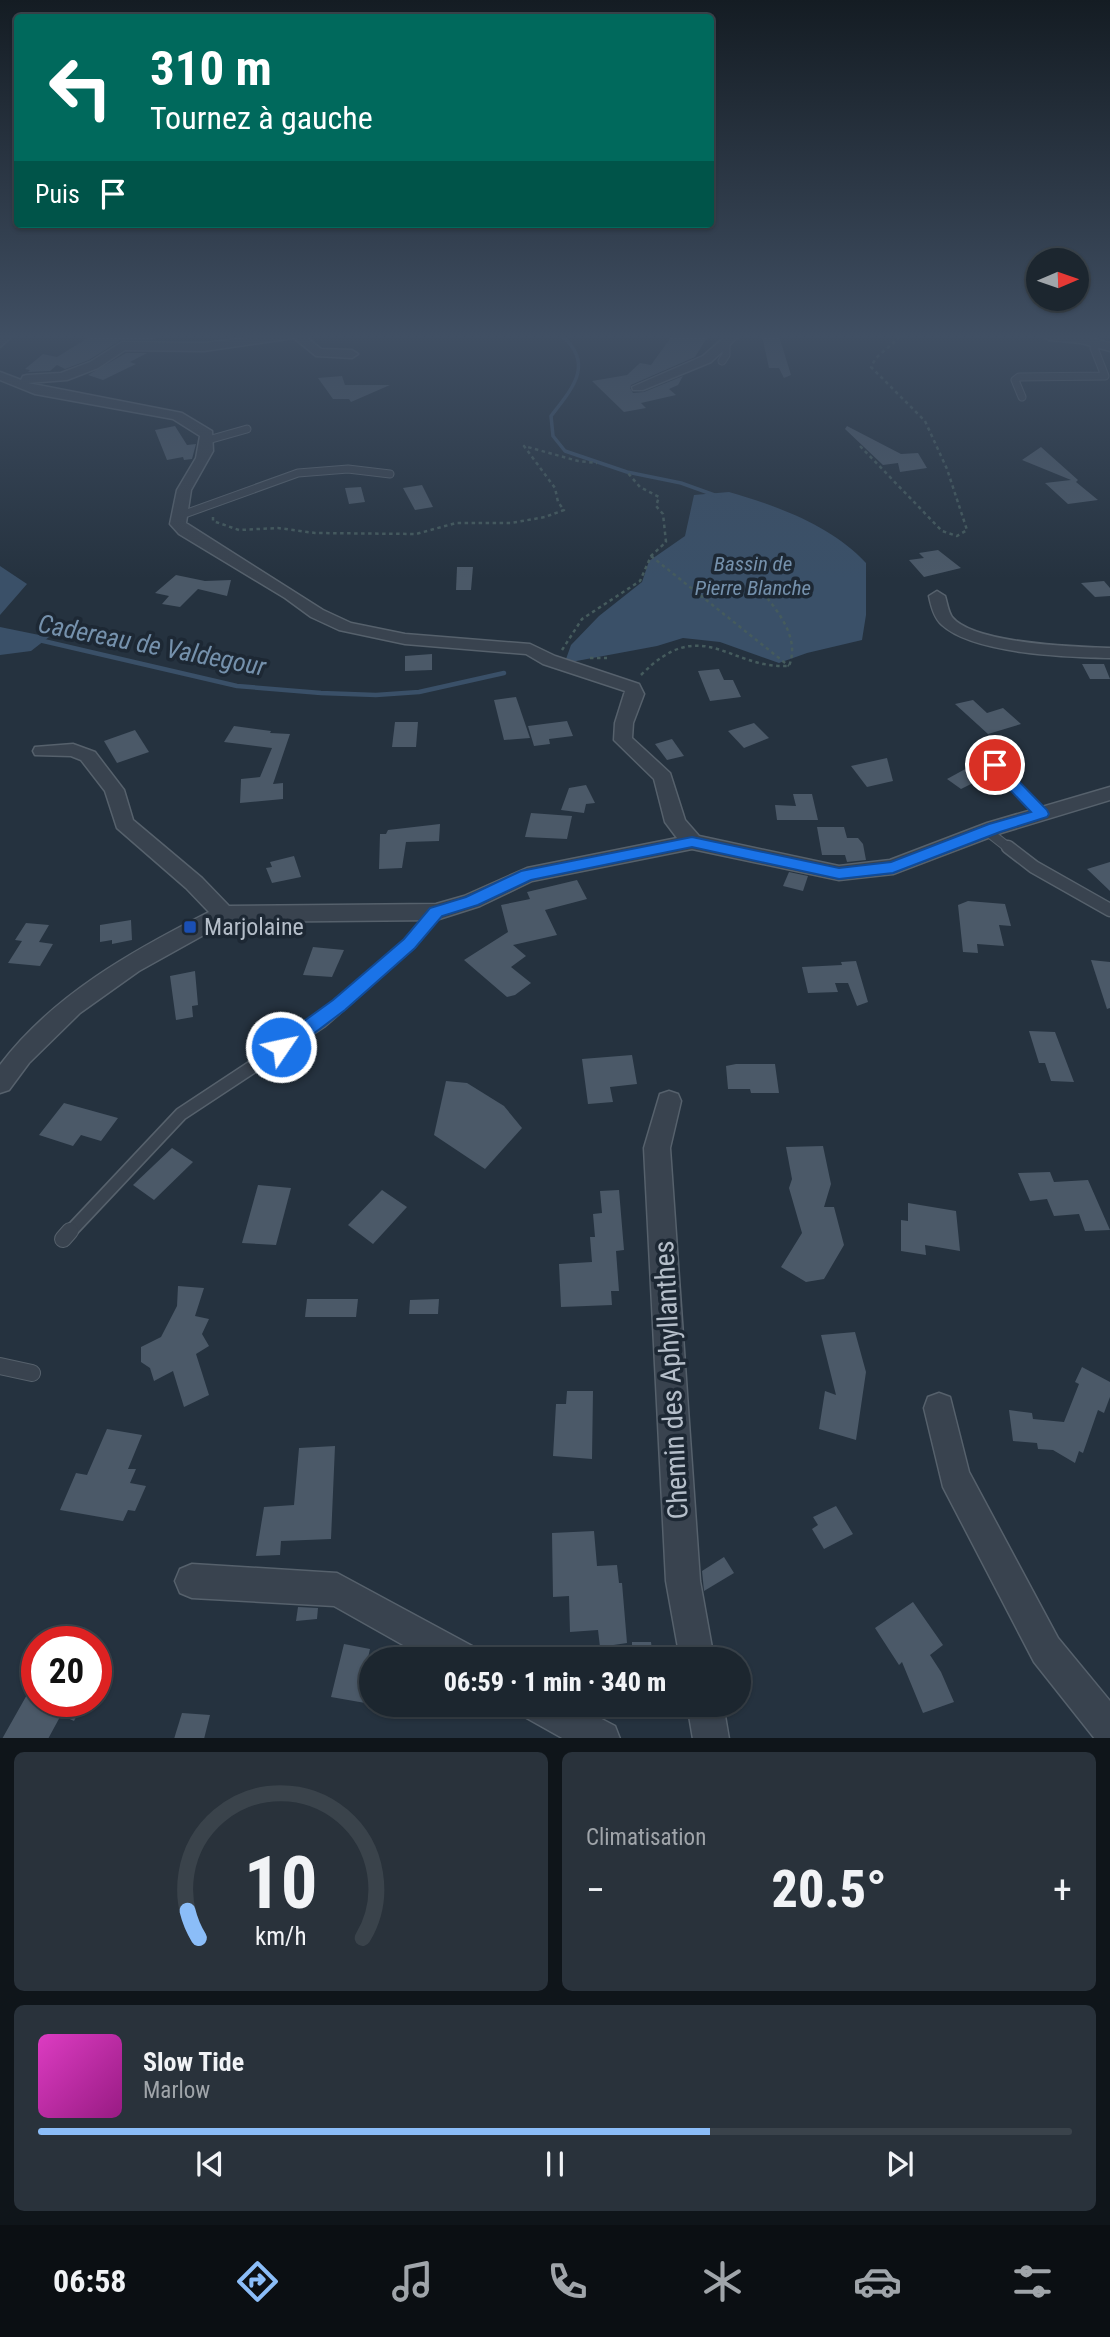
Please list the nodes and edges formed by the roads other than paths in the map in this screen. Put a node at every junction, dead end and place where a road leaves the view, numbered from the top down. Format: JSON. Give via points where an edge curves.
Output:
{"nodes":[{"id":1,"x":179,"y":417,"type":"edge"},
{"id":2,"x":247,"y":429,"type":"dead end"},
{"id":3,"x":208,"y":440,"type":"junction"},
{"id":4,"x":390,"y":474,"type":"dead end"},
{"id":5,"x":179,"y":516,"type":"junction"},
{"id":6,"x":937,"y":596,"type":"dead end"},
{"id":7,"x":1110,"y":653,"type":"edge"},
{"id":8,"x":979,"y":749,"type":"dead end"},
{"id":9,"x":42,"y":751,"type":"dead end"},
{"id":10,"x":1110,"y":793,"type":"edge"},
{"id":11,"x":1041,"y":814,"type":"junction"},
{"id":12,"x":987,"y":831,"type":"junction"},
{"id":13,"x":692,"y":842,"type":"junction"},
{"id":14,"x":1110,"y":910,"type":"edge"},
{"id":15,"x":436,"y":912,"type":"junction"},
{"id":16,"x":224,"y":914,"type":"junction"},
{"id":17,"x":3,"y":1074,"type":"edge"},
{"id":18,"x":669,"y":1101,"type":"dead end"},
{"id":19,"x":63,"y":1239,"type":"dead end"},
{"id":20,"x":0,"y":1366,"type":"edge"},
{"id":21,"x":32,"y":1373,"type":"dead end"},
{"id":22,"x":939,"y":1408,"type":"dead end"},
{"id":23,"x":192,"y":1581,"type":"dead end"},
{"id":24,"x":440,"y":1647,"type":"edge"},
{"id":25,"x":695,"y":1647,"type":"edge"},
{"id":26,"x":560,"y":1717,"type":"edge"},
{"id":27,"x":707,"y":1717,"type":"edge"},
{"id":28,"x":1110,"y":1729,"type":"edge"},
{"id":29,"x":602,"y":1738,"type":"edge"},
{"id":30,"x":710,"y":1738,"type":"edge"}],
"edges":[{"from":1,"to":3,"type":"street","via":[[207,434]]},
{"from":2,"to":3,"type":"lane"},
{"from":3,"to":5,"type":"street","via":[[197,472],[184,488]]},
{"from":4,"to":5,"type":"lane","via":[[299,473]]},
{"from":5,"to":13,"type":"street","via":[[184,531],[307,609],[351,629],[380,636],[530,649],[549,660],[633,688],[624,740],[663,777],[675,822]]},
{"from":6,"to":7,"type":"street","via":[[945,620],[965,633],[1054,651]]},
{"from":8,"to":11,"type":"lane"},
{"from":9,"to":16,"type":"street","via":[[73,750],[88,756],[114,790],[124,823]]},
{"from":10,"to":11,"type":"street"},
{"from":11,"to":12,"type":"street"},
{"from":12,"to":13,"type":"street","via":[[893,867],[839,873]]},
{"from":12,"to":14,"type":"lane","via":[[1034,867]]},
{"from":13,"to":15,"type":"street","via":[[527,875]]},
{"from":15,"to":16,"type":"street"},
{"from":15,"to":19,"type":"lane","via":[[410,943],[321,1021],[181,1114]]},
{"from":16,"to":17,"type":"street","via":[[75,1002]]},
{"from":18,"to":25,"type":"street","name":"Chemin des Aphyllanthes","via":[[657,1148],[683,1581]]},
{"from":20,"to":21,"type":"lane"},
{"from":22,"to":28,"type":"street","via":[[954,1476],[1046,1650]]},
{"from":23,"to":24,"type":"street","via":[[337,1590]]},
{"from":26,"to":29,"type":"street"},
{"from":27,"to":30,"type":"street"}]}
